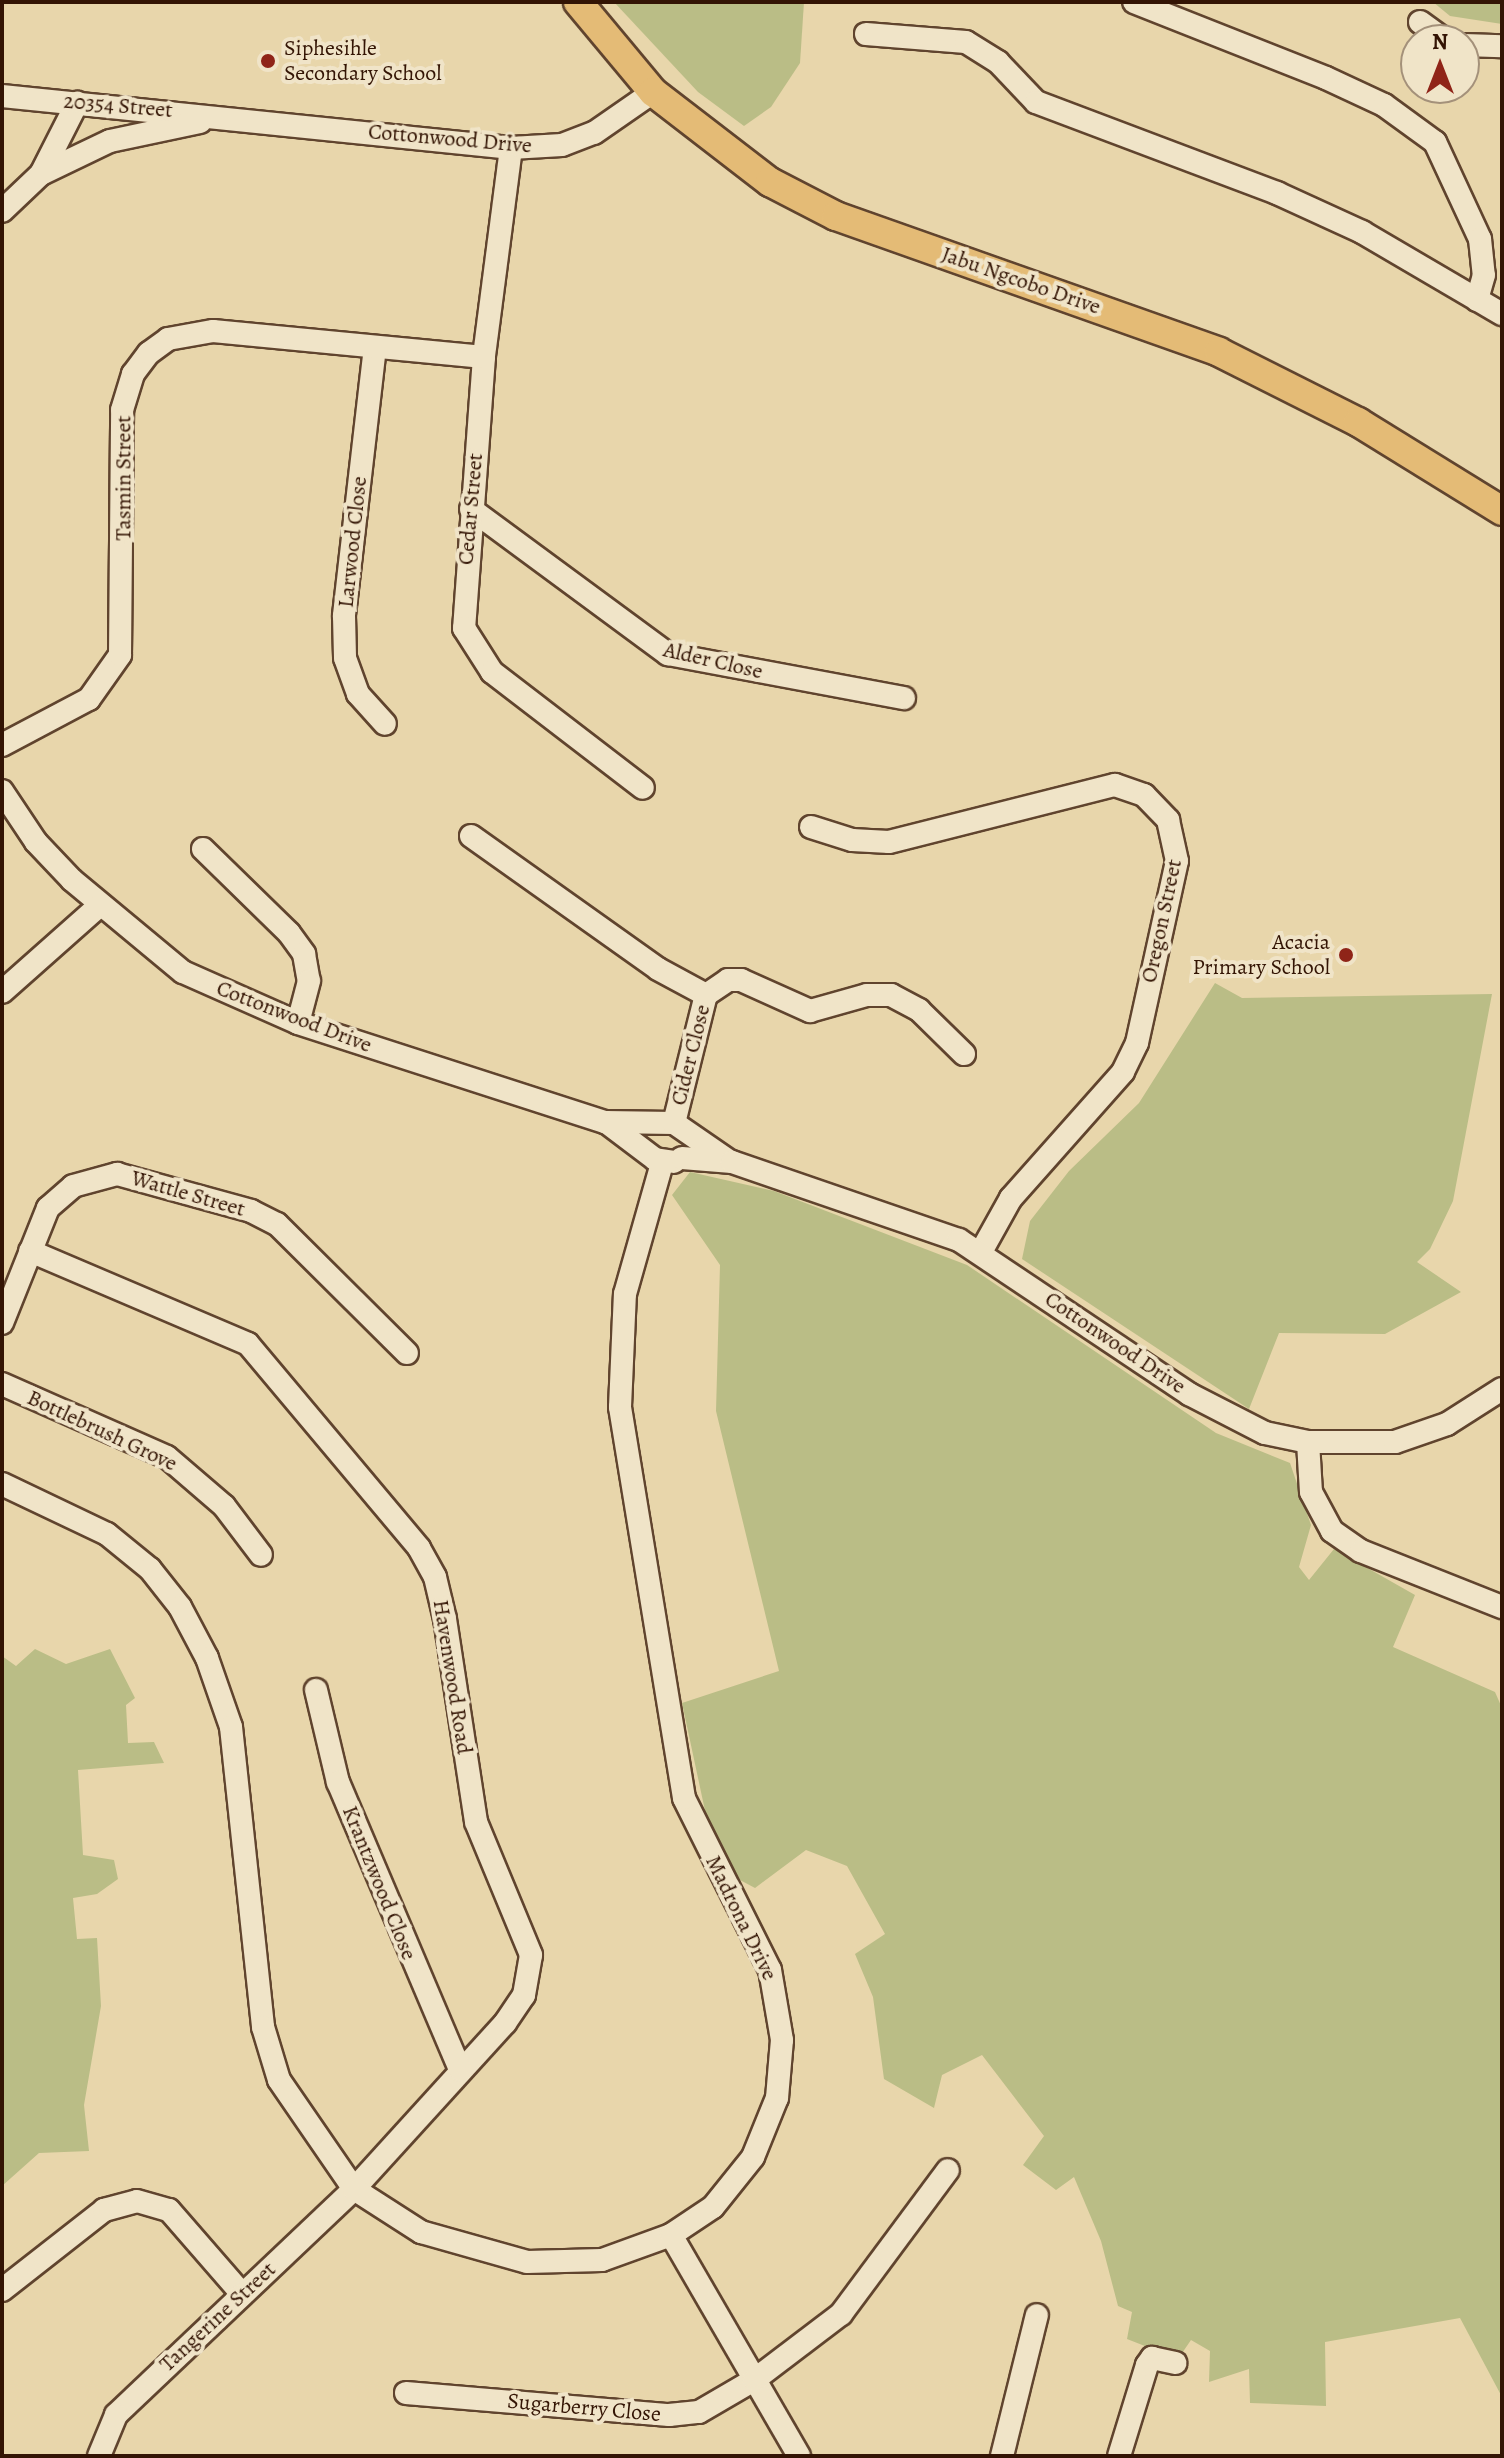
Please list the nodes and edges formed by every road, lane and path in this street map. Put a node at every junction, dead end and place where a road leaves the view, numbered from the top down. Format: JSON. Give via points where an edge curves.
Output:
{"nodes":[{"id":1,"x":578,"y":2,"type":"edge"},
{"id":2,"x":1134,"y":2,"type":"edge"},
{"id":3,"x":1420,"y":22,"type":"dead end"},
{"id":4,"x":1423,"y":24,"type":"edge"},
{"id":5,"x":866,"y":34,"type":"dead end"},
{"id":6,"x":1480,"y":45,"type":"edge"},
{"id":7,"x":1502,"y":46,"type":"edge"},
{"id":8,"x":653,"y":92,"type":"junction"},
{"id":9,"x":2,"y":96,"type":"edge"},
{"id":10,"x":77,"y":103,"type":"junction"},
{"id":11,"x":233,"y":117,"type":"junction"},
{"id":12,"x":511,"y":148,"type":"junction"},
{"id":13,"x":41,"y":174,"type":"junction"},
{"id":14,"x":2,"y":211,"type":"edge"},
{"id":15,"x":1477,"y":300,"type":"junction"},
{"id":16,"x":1502,"y":314,"type":"edge"},
{"id":17,"x":375,"y":347,"type":"junction"},
{"id":18,"x":484,"y":357,"type":"junction"},
{"id":19,"x":471,"y":509,"type":"junction"},
{"id":20,"x":1502,"y":511,"type":"edge"},
{"id":21,"x":904,"y":698,"type":"dead end"},
{"id":22,"x":385,"y":724,"type":"dead end"},
{"id":23,"x":2,"y":745,"type":"edge"},
{"id":24,"x":643,"y":788,"type":"dead end"},
{"id":25,"x":2,"y":791,"type":"edge"},
{"id":26,"x":811,"y":827,"type":"dead end"},
{"id":27,"x":471,"y":836,"type":"dead end"},
{"id":28,"x":203,"y":849,"type":"dead end"},
{"id":29,"x":99,"y":906,"type":"junction"},
{"id":30,"x":2,"y":992,"type":"edge"},
{"id":31,"x":706,"y":995,"type":"junction"},
{"id":32,"x":298,"y":1023,"type":"junction"},
{"id":33,"x":964,"y":1054,"type":"dead end"},
{"id":34,"x":605,"y":1122,"type":"junction"},
{"id":35,"x":673,"y":1127,"type":"junction"},
{"id":36,"x":665,"y":1158,"type":"junction"},
{"id":37,"x":732,"y":1162,"type":"junction"},
{"id":38,"x":30,"y":1251,"type":"junction"},
{"id":39,"x":981,"y":1252,"type":"junction"},
{"id":40,"x":2,"y":1323,"type":"edge"},
{"id":41,"x":407,"y":1353,"type":"dead end"},
{"id":42,"x":2,"y":1384,"type":"edge"},
{"id":43,"x":1502,"y":1389,"type":"edge"},
{"id":44,"x":1308,"y":1442,"type":"junction"},
{"id":45,"x":2,"y":1484,"type":"edge"},
{"id":46,"x":261,"y":1555,"type":"dead end"},
{"id":47,"x":1502,"y":1607,"type":"edge"},
{"id":48,"x":316,"y":1690,"type":"dead end"},
{"id":49,"x":460,"y":2070,"type":"junction"},
{"id":50,"x":948,"y":2170,"type":"dead end"},
{"id":51,"x":354,"y":2189,"type":"junction"},
{"id":52,"x":671,"y":2235,"type":"junction"},
{"id":53,"x":2,"y":2290,"type":"edge"},
{"id":54,"x":242,"y":2294,"type":"junction"},
{"id":55,"x":1037,"y":2315,"type":"dead end"},
{"id":56,"x":1175,"y":2363,"type":"dead end"},
{"id":57,"x":754,"y":2380,"type":"junction"},
{"id":58,"x":406,"y":2393,"type":"dead end"},
{"id":59,"x":99,"y":2456,"type":"edge"},
{"id":60,"x":799,"y":2456,"type":"edge"},
{"id":61,"x":1002,"y":2456,"type":"edge"},
{"id":62,"x":1119,"y":2456,"type":"edge"}],
"edges":[{"from":1,"to":8,"type":"main road","name":"Jabu Ngcobo Drive"},
{"from":2,"to":15,"type":"street","via":[[1326,78],[1384,105],[1435,142],[1448,159],[1480,239],[1484,275]]},
{"from":3,"to":4,"type":"street"},
{"from":5,"to":15,"type":"street","via":[[966,42],[998,62],[1036,102],[1277,193],[1362,232]]},
{"from":6,"to":7,"type":"street"},
{"from":8,"to":12,"type":"street","name":"Cottonwood Drive","via":[[594,133],[562,145]]},
{"from":8,"to":20,"type":"main road","name":"Jabu Ngcobo Drive","via":[[770,182],[836,216],[1219,352],[1358,422]]},
{"from":9,"to":10,"type":"street","name":"20354 Street"},
{"from":10,"to":11,"type":"street","name":"20354 Street"},
{"from":10,"to":13,"type":"street"},
{"from":11,"to":12,"type":"street","name":"Cottonwood Drive"},
{"from":11,"to":13,"type":"street","via":[[110,141]]},
{"from":12,"to":18,"type":"street","name":"Cedar Street"},
{"from":13,"to":14,"type":"street"},
{"from":15,"to":16,"type":"street"},
{"from":17,"to":18,"type":"street","name":"Tasmin Street"},
{"from":17,"to":22,"type":"street","name":"Larwood Close","via":[[344,616],[345,658],[358,694]]},
{"from":17,"to":23,"type":"street","name":"Tasmin Street","via":[[213,331],[168,339],[149,353],[133,374],[122,410],[120,655],[89,699]]},
{"from":18,"to":19,"type":"street","name":"Cedar Street"},
{"from":19,"to":21,"type":"street","name":"Alder Close","via":[[668,654]]},
{"from":19,"to":24,"type":"street","name":"Cedar Street","via":[[462,608],[470,643],[492,672]]},
{"from":25,"to":29,"type":"street","name":"Cottonwood Drive","via":[[36,842]]},
{"from":26,"to":39,"type":"street","name":"Oregon Street","via":[[852,840],[889,842],[1115,785],[1144,795],[1168,820],[1177,861],[1137,1043],[1123,1072],[1011,1198]]},
{"from":27,"to":31,"type":"street","via":[[658,969]]},
{"from":28,"to":32,"type":"street","via":[[304,954],[309,981]]},
{"from":29,"to":30,"type":"street"},
{"from":29,"to":32,"type":"street","name":"Cottonwood Drive","via":[[183,972]]},
{"from":31,"to":33,"type":"street","name":"Cider Close","via":[[718,984],[741,980],[810,1011],[867,995],[891,995],[919,1010]]},
{"from":31,"to":35,"type":"street","name":"Cider Close"},
{"from":32,"to":34,"type":"street","name":"Cottonwood Drive"},
{"from":34,"to":35,"type":"street","name":"Cottonwood Drive"},
{"from":34,"to":36,"type":"street","name":"Cottonwood Drive"},
{"from":35,"to":36,"type":"street","via":[[688,1149]]},
{"from":35,"to":36,"type":"street","via":[[648,1137]]},
{"from":35,"to":37,"type":"street","name":"Cottonwood Drive"},
{"from":36,"to":37,"type":"street","name":"Cottonwood Drive"},
{"from":36,"to":52,"type":"street","name":"Madrona Drive","via":[[625,1294],[620,1407],[684,1798],[770,1970],[782,2040],[777,2098],[753,2157],[713,2207]]},
{"from":37,"to":39,"type":"street","name":"Cottonwood Drive","via":[[871,1207]]},
{"from":38,"to":40,"type":"street","name":"Wattle Street"},
{"from":38,"to":41,"type":"street","name":"Wattle Street","via":[[48,1208],[73,1186],[93,1176],[141,1177],[277,1224]]},
{"from":38,"to":49,"type":"street","name":"Havenwood Road","via":[[248,1344],[419,1548],[435,1577],[476,1822],[531,1955],[524,1995]]},
{"from":39,"to":44,"type":"street","name":"Cottonwood Drive","via":[[1234,1421]]},
{"from":42,"to":46,"type":"street","name":"Bottlebrush Grove","via":[[167,1457],[224,1506]]},
{"from":43,"to":44,"type":"street","name":"Cottonwood Drive","via":[[1447,1424],[1395,1442]]},
{"from":44,"to":47,"type":"street","via":[[1311,1492],[1332,1531],[1361,1551]]},
{"from":45,"to":51,"type":"street","name":"Madrona Drive","via":[[107,1534],[150,1569],[180,1607],[207,1658],[231,1727],[263,2027],[279,2080]]},
{"from":48,"to":49,"type":"street","name":"Krantzwood Close","via":[[338,1782]]},
{"from":49,"to":51,"type":"street","name":"Havenwood Road"},
{"from":50,"to":57,"type":"street","name":"Sugarberry Close","via":[[841,2314]]},
{"from":51,"to":52,"type":"street","name":"Madrona Drive","via":[[421,2232],[527,2262],[602,2260]]},
{"from":51,"to":54,"type":"street","name":"Tangerine Street"},
{"from":52,"to":57,"type":"street"},
{"from":53,"to":54,"type":"street","via":[[104,2210],[137,2201],[169,2210]]},
{"from":54,"to":59,"type":"street","name":"Tangerine Street","via":[[116,2415]]},
{"from":55,"to":61,"type":"street"},
{"from":56,"to":62,"type":"street","via":[[1150,2360]]},
{"from":57,"to":58,"type":"street","name":"Sugarberry Close","via":[[724,2400],[687,2414]]},
{"from":57,"to":60,"type":"street"}]}
